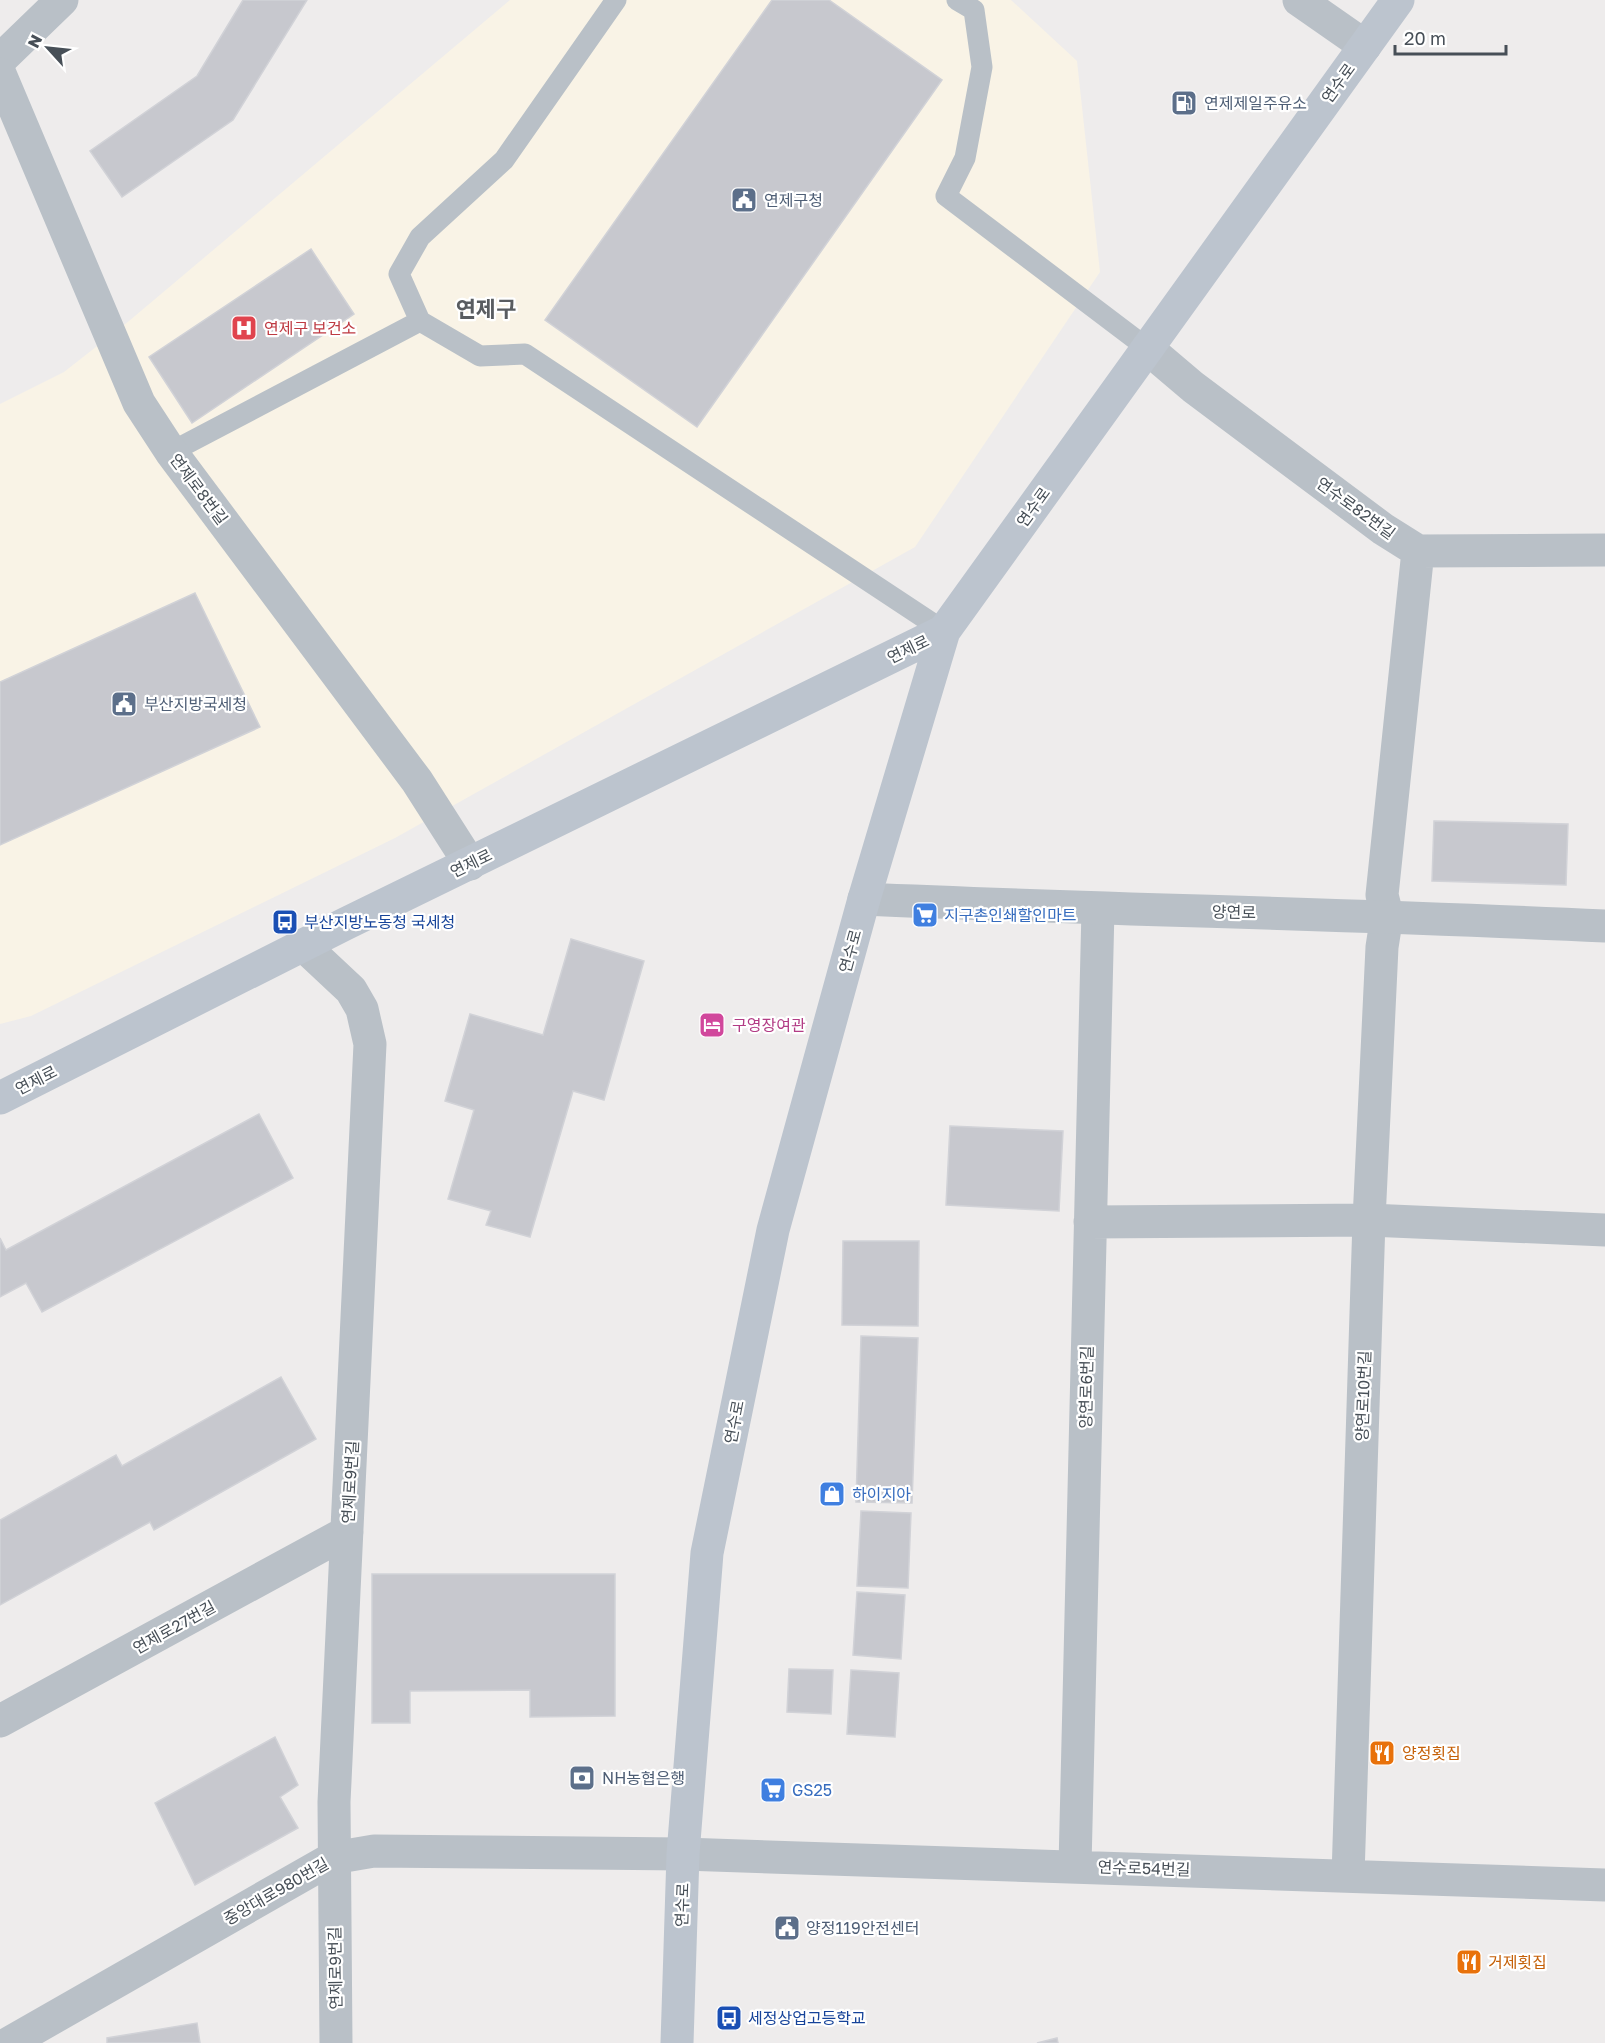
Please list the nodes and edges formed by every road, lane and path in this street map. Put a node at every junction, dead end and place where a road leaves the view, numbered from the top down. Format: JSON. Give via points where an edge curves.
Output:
{"nodes":[{"id":1,"x":62,"y":0,"type":"edge"},
{"id":2,"x":616,"y":0,"type":"edge"},
{"id":3,"x":957,"y":0,"type":"edge"},
{"id":4,"x":1299,"y":0,"type":"edge"},
{"id":5,"x":1398,"y":0,"type":"edge"},
{"id":6,"x":1365,"y":46,"type":"junction"},
{"id":7,"x":0,"y":60,"type":"edge"},
{"id":8,"x":0,"y":74,"type":"edge"},
{"id":9,"x":420,"y":321,"type":"junction"},
{"id":10,"x":1147,"y":348,"type":"junction"},
{"id":11,"x":171,"y":452,"type":"junction"},
{"id":12,"x":1418,"y":550,"type":"junction"},
{"id":13,"x":1605,"y":550,"type":"edge"},
{"id":14,"x":944,"y":631,"type":"junction"},
{"id":15,"x":470,"y":864,"type":"junction"},
{"id":16,"x":864,"y":899,"type":"junction"},
{"id":17,"x":1098,"y":909,"type":"junction"},
{"id":18,"x":1387,"y":915,"type":"junction"},
{"id":19,"x":1605,"y":926,"type":"edge"},
{"id":20,"x":304,"y":946,"type":"junction"},
{"id":21,"x":0,"y":1098,"type":"edge"},
{"id":22,"x":1369,"y":1220,"type":"junction"},
{"id":23,"x":1090,"y":1222,"type":"junction"},
{"id":24,"x":1605,"y":1230,"type":"edge"},
{"id":25,"x":347,"y":1532,"type":"junction"},
{"id":26,"x":0,"y":1721,"type":"edge"},
{"id":27,"x":683,"y":1854,"type":"junction"},
{"id":28,"x":333,"y":1858,"type":"junction"},
{"id":29,"x":1075,"y":1866,"type":"junction"},
{"id":30,"x":1348,"y":1876,"type":"junction"},
{"id":31,"x":1605,"y":1885,"type":"edge"},
{"id":32,"x":9,"y":2043,"type":"edge"},
{"id":33,"x":336,"y":2043,"type":"edge"},
{"id":34,"x":677,"y":2043,"type":"edge"}],
"edges":[{"from":1,"to":7,"type":"street"},
{"from":2,"to":9,"type":"lane","via":[[504,160],[420,237],[399,274]]},
{"from":3,"to":10,"type":"lane","via":[[974,10],[982,67],[965,158],[946,196]]},
{"from":4,"to":6,"type":"street"},
{"from":5,"to":6,"type":"main road","name":"연수로"},
{"from":6,"to":10,"type":"main road","name":"연수로"},
{"from":8,"to":11,"type":"street","name":"연제로8번길","via":[[139,403]]},
{"from":9,"to":11,"type":"lane"},
{"from":9,"to":14,"type":"lane","via":[[480,356],[525,354]]},
{"from":10,"to":12,"type":"street","name":"연수로82번길","via":[[1383,529]]},
{"from":10,"to":14,"type":"main road","name":"연수로"},
{"from":11,"to":15,"type":"street","name":"연제로8번길","via":[[417,781]]},
{"from":12,"to":13,"type":"street"},
{"from":12,"to":18,"type":"street","name":"양연로10번길","via":[[1382,895]]},
{"from":14,"to":15,"type":"main road","name":"연제로"},
{"from":14,"to":16,"type":"main road","name":"연수로"},
{"from":15,"to":20,"type":"main road","name":"연제로"},
{"from":16,"to":17,"type":"street","name":"양연로"},
{"from":16,"to":27,"type":"main road","name":"연수로","via":[[773,1230],[707,1553]]},
{"from":17,"to":18,"type":"street","name":"양연로"},
{"from":17,"to":23,"type":"street","name":"양연로6번길"},
{"from":18,"to":19,"type":"street","name":"양연로"},
{"from":18,"to":22,"type":"street","name":"양연로10번길","via":[[1382,947]]},
{"from":20,"to":21,"type":"main road","name":"연제로"},
{"from":20,"to":25,"type":"street","name":"연제로9번길","via":[[351,990],[362,1009],[370,1044]]},
{"from":22,"to":23,"type":"street"},
{"from":22,"to":24,"type":"street"},
{"from":22,"to":30,"type":"street","name":"양연로10번길"},
{"from":23,"to":29,"type":"street","name":"양연로6번길"},
{"from":25,"to":26,"type":"street","name":"연제로27번길"},
{"from":25,"to":28,"type":"street","name":"연제로9번길"},
{"from":27,"to":28,"type":"street","name":"중앙대로980번길","via":[[374,1851]]},
{"from":27,"to":29,"type":"street","name":"연수로54번길"},
{"from":27,"to":34,"type":"main road","name":"연수로"},
{"from":28,"to":32,"type":"street","name":"중앙대로980번길"},
{"from":28,"to":33,"type":"street","name":"연제로9번길"},
{"from":29,"to":30,"type":"street","name":"연수로54번길"},
{"from":30,"to":31,"type":"street","name":"연수로54번길"}]}
